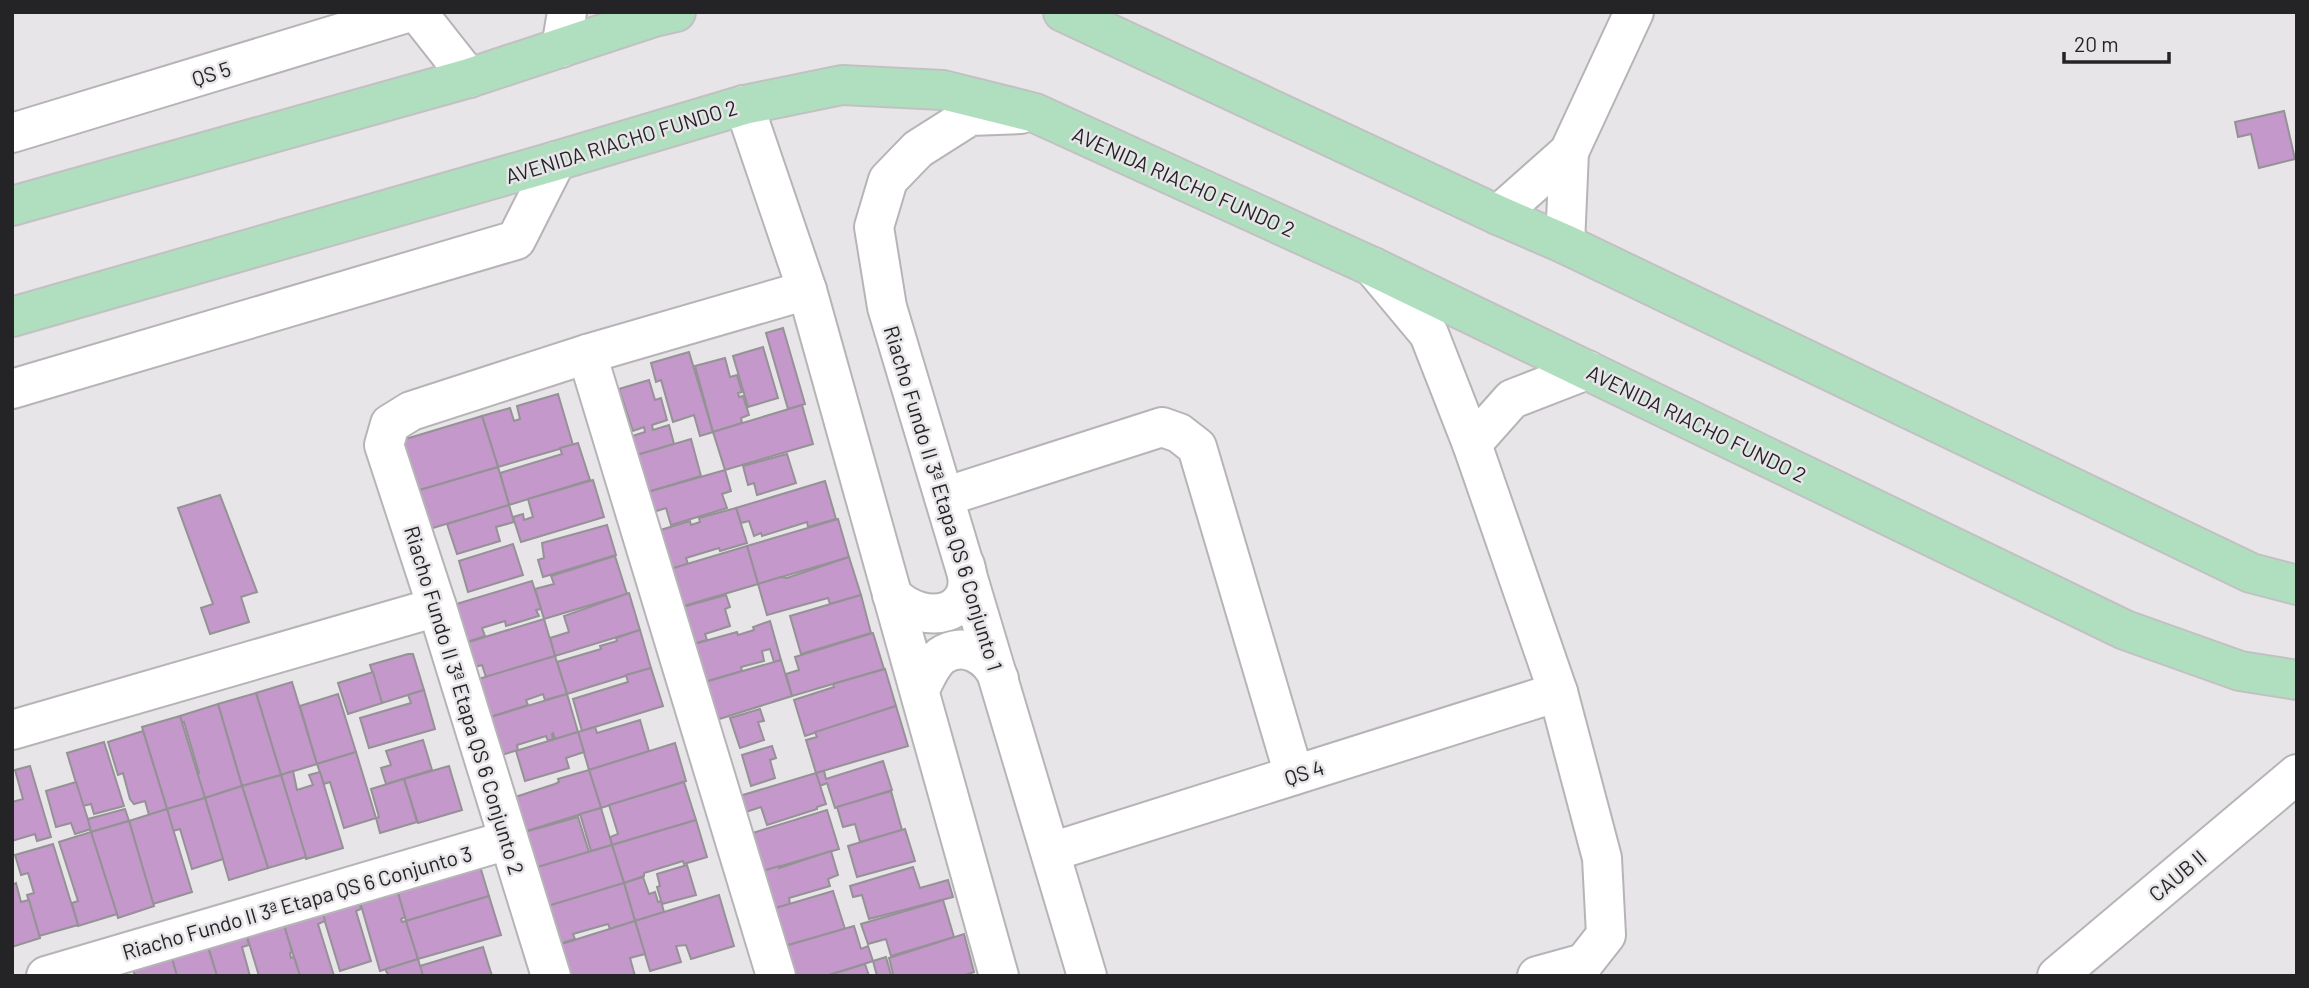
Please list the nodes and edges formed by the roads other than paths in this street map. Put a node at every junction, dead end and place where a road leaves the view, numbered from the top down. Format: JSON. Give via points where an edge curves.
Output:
{"nodes":[{"id":1,"x":410,"y":12,"type":"edge"},
{"id":2,"x":417,"y":12,"type":"edge"},
{"id":3,"x":1063,"y":12,"type":"edge"},
{"id":4,"x":1634,"y":12,"type":"edge"},
{"id":5,"x":660,"y":14,"type":"edge"},
{"id":6,"x":564,"y":30,"type":"edge"},
{"id":7,"x":469,"y":78,"type":"junction"},
{"id":8,"x":744,"y":104,"type":"junction"},
{"id":9,"x":1035,"y":113,"type":"junction"},
{"id":10,"x":12,"y":134,"type":"edge"},
{"id":11,"x":1569,"y":152,"type":"junction"},
{"id":12,"x":556,"y":161,"type":"junction"},
{"id":13,"x":12,"y":206,"type":"edge"},
{"id":14,"x":1499,"y":215,"type":"junction"},
{"id":15,"x":1565,"y":244,"type":"junction"},
{"id":16,"x":1373,"y":267,"type":"junction"},
{"id":17,"x":807,"y":290,"type":"junction"},
{"id":18,"x":12,"y":317,"type":"edge"},
{"id":19,"x":587,"y":354,"type":"junction"},
{"id":20,"x":1587,"y":370,"type":"junction"},
{"id":21,"x":12,"y":389,"type":"edge"},
{"id":22,"x":1472,"y":444,"type":"junction"},
{"id":23,"x":944,"y":497,"type":"junction"},
{"id":24,"x":964,"y":564,"type":"junction"},
{"id":25,"x":2297,"y":585,"type":"edge"},
{"id":26,"x":892,"y":594,"type":"junction"},
{"id":27,"x":438,"y":607,"type":"junction"},
{"id":28,"x":999,"y":679,"type":"junction"},
{"id":29,"x":2297,"y":680,"type":"edge"},
{"id":30,"x":920,"y":689,"type":"junction"},
{"id":31,"x":1558,"y":692,"type":"junction"},
{"id":32,"x":12,"y":730,"type":"edge"},
{"id":33,"x":2297,"y":774,"type":"edge"},
{"id":34,"x":1294,"y":775,"type":"junction"},
{"id":35,"x":508,"y":840,"type":"junction"},
{"id":36,"x":1051,"y":852,"type":"junction"},
{"id":37,"x":47,"y":976,"type":"edge"},
{"id":38,"x":551,"y":976,"type":"edge"},
{"id":39,"x":776,"y":976,"type":"edge"},
{"id":40,"x":999,"y":976,"type":"edge"},
{"id":41,"x":1087,"y":976,"type":"edge"},
{"id":42,"x":1537,"y":976,"type":"edge"},
{"id":43,"x":2057,"y":976,"type":"edge"}],
"edges":[{"from":1,"to":10,"type":"street","name":"QS 5"},
{"from":2,"to":7,"type":"street"},
{"from":3,"to":14,"type":"main road"},
{"from":4,"to":11,"type":"street"},
{"from":5,"to":6,"type":"main road"},
{"from":6,"to":7,"type":"main road"},
{"from":7,"to":13,"type":"main road"},
{"from":8,"to":9,"type":"main road","name":"AVENIDA RIACHO FUNDO 2","via":[[842,85],[943,90]]},
{"from":8,"to":12,"type":"main road","name":"AVENIDA RIACHO FUNDO 2"},
{"from":8,"to":17,"type":"street"},
{"from":9,"to":16,"type":"main road","name":"AVENIDA RIACHO FUNDO 2"},
{"from":9,"to":23,"type":"street","name":"Riacho Fundo II 3ª Etapa QS 6 Conjunto 1","via":[[970,116],[918,149],[888,180],[874,227],[887,307]]},
{"from":11,"to":14,"type":"street"},
{"from":11,"to":15,"type":"street"},
{"from":12,"to":18,"type":"main road","name":"AVENIDA RIACHO FUNDO 2"},
{"from":12,"to":21,"type":"street","via":[[516,240]]},
{"from":14,"to":15,"type":"main road"},
{"from":15,"to":25,"type":"main road","via":[[2251,573]]},
{"from":16,"to":20,"type":"main road","name":"AVENIDA RIACHO FUNDO 2"},
{"from":16,"to":22,"type":"street","via":[[1429,334]]},
{"from":17,"to":19,"type":"street"},
{"from":17,"to":26,"type":"street"},
{"from":19,"to":27,"type":"street","name":"Riacho Fundo II 3ª Etapa QS 6 Conjunto 2","via":[[411,411],[390,424],[384,445]]},
{"from":19,"to":39,"type":"street"},
{"from":20,"to":22,"type":"street","via":[[1512,399]]},
{"from":20,"to":29,"type":"main road","name":"AVENIDA RIACHO FUNDO 2","via":[[2125,630],[2240,671]]},
{"from":22,"to":31,"type":"street"},
{"from":23,"to":24,"type":"street","name":"Riacho Fundo II 3ª Etapa QS 6 Conjunto 1"},
{"from":23,"to":34,"type":"street","via":[[1162,427],[1198,447]]},
{"from":24,"to":26,"type":"street","via":[[967,587],[955,606],[945,612],[923,614]]},
{"from":24,"to":28,"type":"street","name":"Riacho Fundo II 3ª Etapa QS 6 Conjunto 1"},
{"from":26,"to":30,"type":"street"},
{"from":27,"to":32,"type":"street"},
{"from":27,"to":35,"type":"street","name":"Riacho Fundo II 3ª Etapa QS 6 Conjunto 2"},
{"from":28,"to":30,"type":"street","via":[[987,658],[976,652],[952,651],[933,665]]},
{"from":28,"to":36,"type":"street","name":"Riacho Fundo II 3ª Etapa QS 6 Conjunto 1"},
{"from":30,"to":40,"type":"street"},
{"from":31,"to":34,"type":"street","name":"QS 4"},
{"from":31,"to":42,"type":"street","via":[[1602,858],[1606,935],[1584,963]]},
{"from":33,"to":43,"type":"street","name":"CAUB II"},
{"from":34,"to":36,"type":"street","name":"QS 4"},
{"from":35,"to":37,"type":"street","name":"Riacho Fundo II 3ª Etapa QS 6 Conjunto 3"},
{"from":35,"to":38,"type":"street","name":"Riacho Fundo II 3ª Etapa QS 6 Conjunto 2"},
{"from":36,"to":41,"type":"street","name":"Riacho Fundo II 3ª Etapa QS 6 Conjunto 1"}]}
